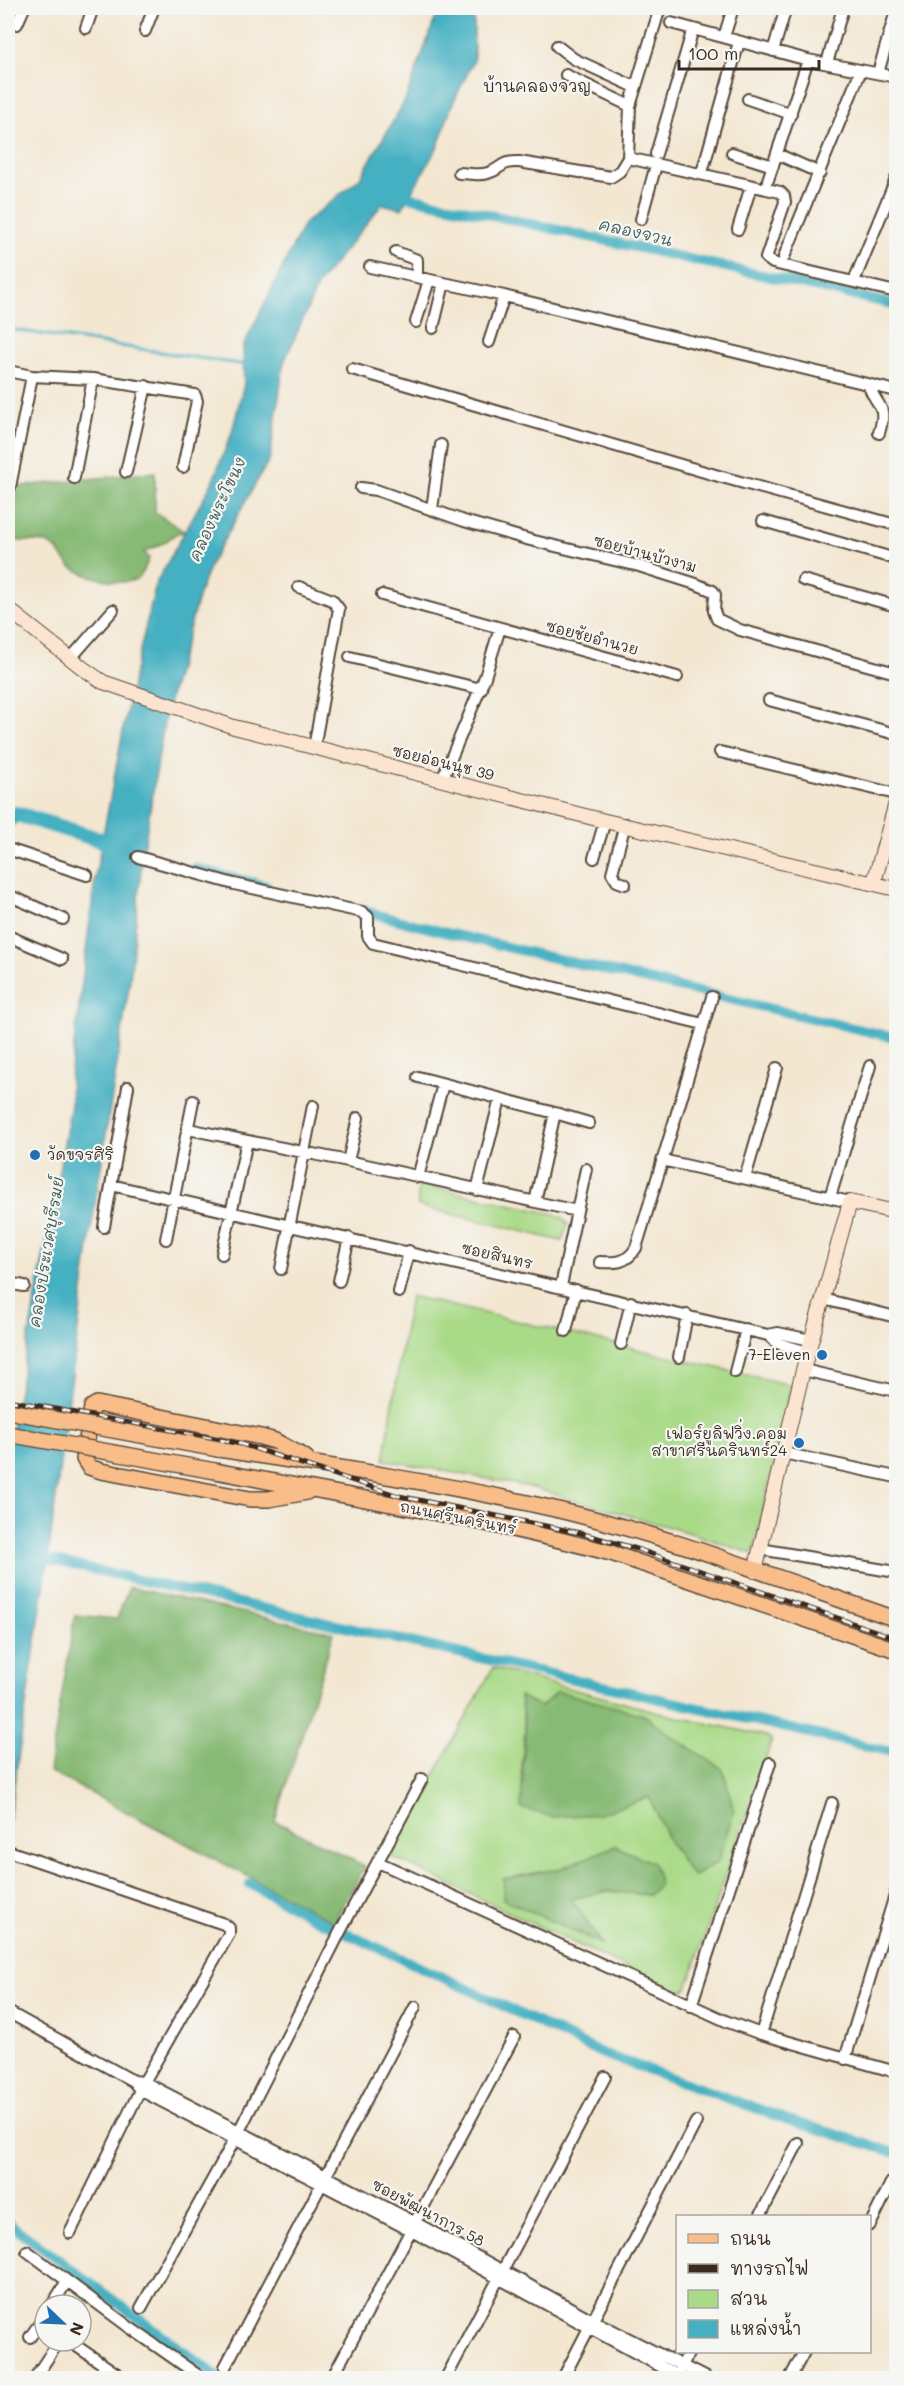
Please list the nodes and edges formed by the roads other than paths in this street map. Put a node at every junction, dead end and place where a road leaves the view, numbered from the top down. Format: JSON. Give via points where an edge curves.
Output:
{"nodes":[{"id":1,"x":24,"y":8,"type":"edge"},
{"id":2,"x":93,"y":8,"type":"edge"},
{"id":3,"x":154,"y":8,"type":"edge"},
{"id":4,"x":660,"y":8,"type":"edge"},
{"id":5,"x":733,"y":8,"type":"edge"},
{"id":6,"x":786,"y":8,"type":"edge"},
{"id":7,"x":843,"y":8,"type":"edge"},
{"id":8,"x":897,"y":11,"type":"edge"},
{"id":9,"x":672,"y":23,"type":"dead end"},
{"id":10,"x":17,"y":24,"type":"dead end"},
{"id":11,"x":86,"y":28,"type":"dead end"},
{"id":12,"x":693,"y":29,"type":"junction"},
{"id":13,"x":145,"y":31,"type":"dead end"},
{"id":14,"x":724,"y":37,"type":"junction"},
{"id":15,"x":739,"y":42,"type":"junction"},
{"id":16,"x":557,"y":46,"type":"dead end"},
{"id":17,"x":773,"y":51,"type":"junction"},
{"id":18,"x":808,"y":60,"type":"junction"},
{"id":19,"x":827,"y":63,"type":"junction"},
{"id":20,"x":861,"y":70,"type":"junction"},
{"id":21,"x":878,"y":73,"type":"junction"},
{"id":22,"x":566,"y":75,"type":"dead end"},
{"id":23,"x":897,"y":76,"type":"edge"},
{"id":24,"x":635,"y":87,"type":"junction"},
{"id":25,"x":748,"y":99,"type":"dead end"},
{"id":26,"x":630,"y":106,"type":"junction"},
{"id":27,"x":790,"y":114,"type":"junction"},
{"id":28,"x":732,"y":153,"type":"dead end"},
{"id":29,"x":777,"y":154,"type":"junction"},
{"id":30,"x":628,"y":158,"type":"junction"},
{"id":31,"x":656,"y":159,"type":"junction"},
{"id":32,"x":773,"y":166,"type":"junction"},
{"id":33,"x":703,"y":169,"type":"dead end"},
{"id":34,"x":459,"y":173,"type":"dead end"},
{"id":35,"x":820,"y":173,"type":"junction"},
{"id":36,"x":897,"y":179,"type":"edge"},
{"id":37,"x":768,"y":180,"type":"dead end"},
{"id":38,"x":751,"y":186,"type":"junction"},
{"id":39,"x":641,"y":219,"type":"dead end"},
{"id":40,"x":738,"y":229,"type":"dead end"},
{"id":41,"x":396,"y":252,"type":"dead end"},
{"id":42,"x":784,"y":257,"type":"dead end"},
{"id":43,"x":370,"y":267,"type":"dead end"},
{"id":44,"x":856,"y":276,"type":"dead end"},
{"id":45,"x":417,"y":277,"type":"junction"},
{"id":46,"x":429,"y":279,"type":"junction"},
{"id":47,"x":444,"y":283,"type":"junction"},
{"id":48,"x":897,"y":292,"type":"edge"},
{"id":49,"x":504,"y":296,"type":"junction"},
{"id":50,"x":416,"y":322,"type":"dead end"},
{"id":51,"x":433,"y":328,"type":"dead end"},
{"id":52,"x":489,"y":342,"type":"dead end"},
{"id":53,"x":352,"y":369,"type":"dead end"},
{"id":54,"x":8,"y":371,"type":"edge"},
{"id":55,"x":32,"y":376,"type":"junction"},
{"id":56,"x":93,"y":379,"type":"junction"},
{"id":57,"x":868,"y":384,"type":"junction"},
{"id":58,"x":146,"y":386,"type":"junction"},
{"id":59,"x":897,"y":391,"type":"edge"},
{"id":60,"x":879,"y":433,"type":"dead end"},
{"id":61,"x":441,"y":445,"type":"dead end"},
{"id":62,"x":183,"y":467,"type":"dead end"},
{"id":63,"x":126,"y":472,"type":"dead end"},
{"id":64,"x":74,"y":478,"type":"dead end"},
{"id":65,"x":10,"y":487,"type":"dead end"},
{"id":66,"x":361,"y":488,"type":"dead end"},
{"id":67,"x":432,"y":509,"type":"junction"},
{"id":68,"x":763,"y":521,"type":"dead end"},
{"id":69,"x":897,"y":525,"type":"edge"},
{"id":70,"x":897,"y":560,"type":"edge"},
{"id":71,"x":803,"y":580,"type":"dead end"},
{"id":72,"x":299,"y":588,"type":"dead end"},
{"id":73,"x":382,"y":595,"type":"dead end"},
{"id":74,"x":897,"y":606,"type":"edge"},
{"id":75,"x":8,"y":609,"type":"edge"},
{"id":76,"x":113,"y":610,"type":"dead end"},
{"id":77,"x":500,"y":628,"type":"junction"},
{"id":78,"x":350,"y":657,"type":"dead end"},
{"id":79,"x":71,"y":658,"type":"junction"},
{"id":80,"x":897,"y":673,"type":"edge"},
{"id":81,"x":676,"y":677,"type":"dead end"},
{"id":82,"x":481,"y":689,"type":"junction"},
{"id":83,"x":769,"y":700,"type":"dead end"},
{"id":84,"x":897,"y":734,"type":"edge"},
{"id":85,"x":314,"y":748,"type":"junction"},
{"id":86,"x":720,"y":752,"type":"dead end"},
{"id":87,"x":442,"y":780,"type":"junction"},
{"id":88,"x":897,"y":794,"type":"edge"},
{"id":89,"x":897,"y":803,"type":"edge"},
{"id":90,"x":605,"y":821,"type":"junction"},
{"id":91,"x":625,"y":824,"type":"junction"},
{"id":92,"x":8,"y":849,"type":"edge"},
{"id":93,"x":138,"y":857,"type":"dead end"},
{"id":94,"x":594,"y":858,"type":"dead end"},
{"id":95,"x":87,"y":875,"type":"dead end"},
{"id":96,"x":874,"y":882,"type":"junction"},
{"id":97,"x":625,"y":884,"type":"dead end"},
{"id":98,"x":897,"y":889,"type":"edge"},
{"id":99,"x":8,"y":896,"type":"edge"},
{"id":100,"x":63,"y":919,"type":"dead end"},
{"id":101,"x":8,"y":936,"type":"edge"},
{"id":102,"x":62,"y":959,"type":"dead end"},
{"id":103,"x":712,"y":996,"type":"dead end"},
{"id":104,"x":703,"y":1024,"type":"junction"},
{"id":105,"x":870,"y":1066,"type":"dead end"},
{"id":106,"x":777,"y":1068,"type":"dead end"},
{"id":107,"x":418,"y":1077,"type":"dead end"},
{"id":108,"x":443,"y":1084,"type":"junction"},
{"id":109,"x":128,"y":1087,"type":"dead end"},
{"id":110,"x":500,"y":1099,"type":"junction"},
{"id":111,"x":193,"y":1101,"type":"dead end"},
{"id":112,"x":313,"y":1106,"type":"dead end"},
{"id":113,"x":555,"y":1113,"type":"junction"},
{"id":114,"x":358,"y":1118,"type":"dead end"},
{"id":115,"x":589,"y":1123,"type":"dead end"},
{"id":116,"x":188,"y":1129,"type":"junction"},
{"id":117,"x":247,"y":1141,"type":"junction"},
{"id":118,"x":303,"y":1153,"type":"junction"},
{"id":119,"x":662,"y":1160,"type":"junction"},
{"id":120,"x":348,"y":1161,"type":"junction"},
{"id":121,"x":586,"y":1169,"type":"dead end"},
{"id":122,"x":418,"y":1177,"type":"junction"},
{"id":123,"x":745,"y":1178,"type":"junction"},
{"id":124,"x":111,"y":1185,"type":"junction"},
{"id":125,"x":477,"y":1190,"type":"junction"},
{"id":126,"x":830,"y":1197,"type":"junction"},
{"id":127,"x":175,"y":1198,"type":"junction"},
{"id":128,"x":535,"y":1202,"type":"junction"},
{"id":129,"x":850,"y":1202,"type":"junction"},
{"id":130,"x":231,"y":1211,"type":"junction"},
{"id":131,"x":578,"y":1211,"type":"junction"},
{"id":132,"x":897,"y":1212,"type":"edge"},
{"id":133,"x":289,"y":1224,"type":"junction"},
{"id":134,"x":104,"y":1227,"type":"dead end"},
{"id":135,"x":349,"y":1238,"type":"junction"},
{"id":136,"x":166,"y":1239,"type":"dead end"},
{"id":137,"x":409,"y":1251,"type":"junction"},
{"id":138,"x":222,"y":1254,"type":"dead end"},
{"id":139,"x":600,"y":1262,"type":"dead end"},
{"id":140,"x":281,"y":1269,"type":"dead end"},
{"id":141,"x":339,"y":1281,"type":"dead end"},
{"id":142,"x":8,"y":1283,"type":"edge"},
{"id":143,"x":24,"y":1286,"type":"dead end"},
{"id":144,"x":561,"y":1286,"type":"junction"},
{"id":145,"x":576,"y":1290,"type":"junction"},
{"id":146,"x":399,"y":1292,"type":"dead end"},
{"id":147,"x":823,"y":1299,"type":"junction"},
{"id":148,"x":631,"y":1302,"type":"junction"},
{"id":149,"x":687,"y":1315,"type":"junction"},
{"id":150,"x":897,"y":1317,"type":"edge"},
{"id":151,"x":746,"y":1329,"type":"junction"},
{"id":152,"x":566,"y":1331,"type":"dead end"},
{"id":153,"x":621,"y":1344,"type":"dead end"},
{"id":154,"x":810,"y":1346,"type":"junction"},
{"id":155,"x":679,"y":1357,"type":"dead end"},
{"id":156,"x":803,"y":1370,"type":"junction"},
{"id":157,"x":735,"y":1372,"type":"dead end"},
{"id":158,"x":897,"y":1391,"type":"edge"},
{"id":159,"x":8,"y":1411,"type":"edge"},
{"id":160,"x":8,"y":1434,"type":"edge"},
{"id":161,"x":783,"y":1453,"type":"junction"},
{"id":162,"x":316,"y":1464,"type":"junction"},
{"id":163,"x":897,"y":1477,"type":"edge"},
{"id":164,"x":313,"y":1490,"type":"junction"},
{"id":165,"x":760,"y":1548,"type":"junction"},
{"id":166,"x":755,"y":1571,"type":"junction"},
{"id":167,"x":897,"y":1572,"type":"edge"},
{"id":168,"x":897,"y":1619,"type":"edge"},
{"id":169,"x":897,"y":1650,"type":"edge"},
{"id":170,"x":770,"y":1763,"type":"dead end"},
{"id":171,"x":422,"y":1779,"type":"dead end"},
{"id":172,"x":832,"y":1803,"type":"dead end"},
{"id":173,"x":9,"y":1851,"type":"edge"},
{"id":174,"x":378,"y":1862,"type":"junction"},
{"id":175,"x":897,"y":1892,"type":"edge"},
{"id":176,"x":691,"y":2006,"type":"junction"},
{"id":177,"x":415,"y":2007,"type":"dead end"},
{"id":178,"x":8,"y":2012,"type":"edge"},
{"id":179,"x":761,"y":2034,"type":"junction"},
{"id":180,"x":514,"y":2037,"type":"dead end"},
{"id":181,"x":845,"y":2059,"type":"junction"},
{"id":182,"x":897,"y":2072,"type":"edge"},
{"id":183,"x":605,"y":2077,"type":"dead end"},
{"id":184,"x":139,"y":2084,"type":"junction"},
{"id":185,"x":696,"y":2122,"type":"dead end"},
{"id":186,"x":237,"y":2135,"type":"junction"},
{"id":187,"x":798,"y":2143,"type":"dead end"},
{"id":188,"x":323,"y":2180,"type":"junction"},
{"id":189,"x":891,"y":2183,"type":"dead end"},
{"id":190,"x":761,"y":2215,"type":"edge"},
{"id":191,"x":871,"y":2223,"type":"edge"},
{"id":192,"x":412,"y":2226,"type":"junction"},
{"id":193,"x":70,"y":2233,"type":"dead end"},
{"id":194,"x":27,"y":2251,"type":"dead end"},
{"id":195,"x":501,"y":2275,"type":"junction"},
{"id":196,"x":67,"y":2281,"type":"junction"},
{"id":197,"x":60,"y":2293,"type":"edge"},
{"id":198,"x":141,"y":2308,"type":"dead end"},
{"id":199,"x":592,"y":2325,"type":"junction"},
{"id":200,"x":33,"y":2334,"type":"edge"},
{"id":201,"x":30,"y":2337,"type":"dead end"},
{"id":202,"x":51,"y":2353,"type":"edge"},
{"id":203,"x":86,"y":2353,"type":"edge"},
{"id":204,"x":688,"y":2353,"type":"edge"},
{"id":205,"x":803,"y":2353,"type":"edge"},
{"id":206,"x":682,"y":2365,"type":"junction"},
{"id":207,"x":225,"y":2367,"type":"dead end"},
{"id":208,"x":36,"y":2376,"type":"dead end"},
{"id":209,"x":678,"y":2378,"type":"edge"},
{"id":210,"x":123,"y":2379,"type":"edge"},
{"id":211,"x":202,"y":2379,"type":"edge"},
{"id":212,"x":332,"y":2379,"type":"edge"},
{"id":213,"x":446,"y":2379,"type":"edge"},
{"id":214,"x":563,"y":2379,"type":"edge"},
{"id":215,"x":706,"y":2379,"type":"edge"},
{"id":216,"x":790,"y":2379,"type":"edge"}],
"edges":[{"from":1,"to":10,"type":"street"},
{"from":2,"to":11,"type":"street"},
{"from":3,"to":13,"type":"street"},
{"from":4,"to":24,"type":"street"},
{"from":5,"to":14,"type":"street"},
{"from":6,"to":17,"type":"street"},
{"from":7,"to":19,"type":"street"},
{"from":8,"to":21,"type":"street"},
{"from":9,"to":12,"type":"street"},
{"from":12,"to":14,"type":"street"},
{"from":12,"to":31,"type":"street"},
{"from":14,"to":15,"type":"street"},
{"from":15,"to":17,"type":"street"},
{"from":15,"to":33,"type":"street"},
{"from":16,"to":24,"type":"street","via":[[574,59]]},
{"from":17,"to":18,"type":"street"},
{"from":18,"to":19,"type":"street"},
{"from":18,"to":27,"type":"street"},
{"from":19,"to":20,"type":"street"},
{"from":20,"to":21,"type":"street"},
{"from":20,"to":35,"type":"street"},
{"from":21,"to":23,"type":"street"},
{"from":22,"to":26,"type":"street"},
{"from":24,"to":26,"type":"street"},
{"from":25,"to":27,"type":"street"},
{"from":26,"to":30,"type":"street"},
{"from":27,"to":29,"type":"street"},
{"from":28,"to":32,"type":"street"},
{"from":29,"to":32,"type":"street"},
{"from":29,"to":35,"type":"street"},
{"from":30,"to":31,"type":"street"},
{"from":30,"to":34,"type":"street","via":[[611,177],[519,162],[506,162],[484,174]]},
{"from":31,"to":38,"type":"street"},
{"from":31,"to":39,"type":"street"},
{"from":32,"to":37,"type":"street"},
{"from":35,"to":42,"type":"street"},
{"from":36,"to":44,"type":"street"},
{"from":38,"to":40,"type":"street"},
{"from":38,"to":48,"type":"street","via":[[784,196],[783,211],[766,258],[773,263]]},
{"from":41,"to":45,"type":"street","via":[[417,260]]},
{"from":43,"to":45,"type":"street"},
{"from":45,"to":46,"type":"street"},
{"from":46,"to":47,"type":"street"},
{"from":46,"to":50,"type":"street"},
{"from":47,"to":49,"type":"street"},
{"from":47,"to":51,"type":"street"},
{"from":49,"to":52,"type":"street"},
{"from":49,"to":57,"type":"street"},
{"from":53,"to":69,"type":"street"},
{"from":54,"to":55,"type":"street"},
{"from":55,"to":56,"type":"street"},
{"from":55,"to":65,"type":"street"},
{"from":56,"to":58,"type":"street"},
{"from":56,"to":64,"type":"street"},
{"from":57,"to":59,"type":"street"},
{"from":57,"to":60,"type":"street","via":[[882,407]]},
{"from":58,"to":62,"type":"street","via":[[191,393],[197,398]]},
{"from":58,"to":63,"type":"street"},
{"from":61,"to":67,"type":"street"},
{"from":66,"to":67,"type":"street","name":"ซอยบ้านบัวงาม"},
{"from":67,"to":80,"type":"street","name":"ซอยบ้านบัวงาม","via":[[530,540],[696,584],[713,591],[716,616],[724,624]]},
{"from":68,"to":70,"type":"street"},
{"from":71,"to":74,"type":"street"},
{"from":72,"to":85,"type":"street","via":[[333,600],[339,609]]},
{"from":73,"to":77,"type":"street","name":"ซอยชัยอำนวย"},
{"from":75,"to":79,"type":"street","name":"ซอยอ่อนนุช 39"},
{"from":76,"to":79,"type":"street"},
{"from":77,"to":81,"type":"street","name":"ซอยชัยอำนวย"},
{"from":77,"to":82,"type":"street"},
{"from":78,"to":82,"type":"street"},
{"from":79,"to":85,"type":"street","name":"ซอยอ่อนนุช 39","via":[[103,682],[234,727]]},
{"from":82,"to":87,"type":"street"},
{"from":83,"to":84,"type":"street"},
{"from":85,"to":87,"type":"street","name":"ซอยอ่อนนุช 39"},
{"from":86,"to":88,"type":"street"},
{"from":87,"to":90,"type":"street","name":"ซอยอ่อนนุช 39"},
{"from":89,"to":96,"type":"street"},
{"from":90,"to":91,"type":"street","name":"ซอยอ่อนนุช 39"},
{"from":90,"to":94,"type":"street"},
{"from":91,"to":96,"type":"street","name":"ซอยอ่อนนุช 39"},
{"from":91,"to":97,"type":"street","via":[[612,873]]},
{"from":92,"to":95,"type":"street"},
{"from":93,"to":104,"type":"street","via":[[234,884],[362,912],[368,917],[368,936],[373,942]]},
{"from":96,"to":98,"type":"street","name":"ซอยอ่อนนุช 39"},
{"from":99,"to":100,"type":"street"},
{"from":101,"to":102,"type":"street"},
{"from":103,"to":104,"type":"street"},
{"from":104,"to":119,"type":"street"},
{"from":105,"to":126,"type":"street"},
{"from":106,"to":123,"type":"street"},
{"from":107,"to":108,"type":"street"},
{"from":108,"to":110,"type":"street"},
{"from":108,"to":122,"type":"street"},
{"from":109,"to":124,"type":"street"},
{"from":110,"to":113,"type":"street"},
{"from":110,"to":125,"type":"street"},
{"from":111,"to":116,"type":"street"},
{"from":112,"to":118,"type":"street"},
{"from":113,"to":115,"type":"street"},
{"from":113,"to":128,"type":"street"},
{"from":114,"to":120,"type":"street"},
{"from":116,"to":117,"type":"street"},
{"from":116,"to":127,"type":"street"},
{"from":117,"to":118,"type":"street"},
{"from":117,"to":130,"type":"street"},
{"from":118,"to":120,"type":"street"},
{"from":118,"to":133,"type":"street"},
{"from":119,"to":123,"type":"street"},
{"from":119,"to":139,"type":"street","via":[[631,1257],[615,1263]]},
{"from":120,"to":122,"type":"street"},
{"from":121,"to":131,"type":"street"},
{"from":122,"to":125,"type":"street"},
{"from":123,"to":126,"type":"street"},
{"from":124,"to":127,"type":"street","name":"ซอยสินทร"},
{"from":124,"to":134,"type":"street"},
{"from":125,"to":128,"type":"street"},
{"from":126,"to":129,"type":"street"},
{"from":127,"to":130,"type":"street","name":"ซอยสินทร"},
{"from":127,"to":136,"type":"street"},
{"from":128,"to":131,"type":"street"},
{"from":129,"to":132,"type":"street"},
{"from":129,"to":147,"type":"street"},
{"from":130,"to":133,"type":"street","name":"ซอยสินทร"},
{"from":130,"to":138,"type":"street"},
{"from":131,"to":144,"type":"street"},
{"from":133,"to":135,"type":"street","name":"ซอยสินทร"},
{"from":133,"to":140,"type":"street"},
{"from":135,"to":137,"type":"street","name":"ซอยสินทร"},
{"from":135,"to":141,"type":"street"},
{"from":137,"to":144,"type":"street","name":"ซอยสินทร"},
{"from":137,"to":146,"type":"street"},
{"from":142,"to":143,"type":"street"},
{"from":144,"to":145,"type":"street","name":"ซอยสินทร"},
{"from":145,"to":148,"type":"street","name":"ซอยสินทร"},
{"from":145,"to":152,"type":"street"},
{"from":147,"to":150,"type":"street"},
{"from":147,"to":154,"type":"street"},
{"from":148,"to":149,"type":"street","name":"ซอยสินทร"},
{"from":148,"to":153,"type":"street"},
{"from":149,"to":151,"type":"street","name":"ซอยสินทร"},
{"from":149,"to":155,"type":"street"},
{"from":151,"to":154,"type":"street","name":"ซอยสินทร","via":[[768,1335],[777,1343]]},
{"from":151,"to":157,"type":"street"},
{"from":154,"to":156,"type":"street"},
{"from":156,"to":158,"type":"street"},
{"from":156,"to":161,"type":"street"},
{"from":159,"to":162,"type":"main road","name":"ถนนศรีนครินทร์","bridge":true},
{"from":160,"to":164,"type":"main road","name":"ถนนศรีนครินทร์","bridge":true},
{"from":161,"to":163,"type":"street"},
{"from":161,"to":165,"type":"street"},
{"from":162,"to":164,"type":"main road","via":[[261,1437],[97,1404],[92,1407],[84,1459],[89,1467],[250,1499]]},
{"from":162,"to":166,"type":"main road","name":"ถนนศรีนครินทร์","via":[[549,1508]]},
{"from":164,"to":169,"type":"main road","name":"ถนนศรีนครินทร์","via":[[490,1522],[611,1553]]},
{"from":165,"to":166,"type":"street"},
{"from":165,"to":167,"type":"street"},
{"from":166,"to":168,"type":"main road","name":"ถนนศรีนครินทร์"},
{"from":170,"to":176,"type":"street"},
{"from":171,"to":174,"type":"street"},
{"from":172,"to":179,"type":"street"},
{"from":173,"to":184,"type":"street","via":[[228,1928],[229,1934]]},
{"from":174,"to":176,"type":"street"},
{"from":174,"to":186,"type":"street"},
{"from":175,"to":181,"type":"street"},
{"from":176,"to":179,"type":"street"},
{"from":177,"to":188,"type":"street"},
{"from":178,"to":184,"type":"street","name":"ซอยพัฒนาการ 58"},
{"from":179,"to":181,"type":"street"},
{"from":180,"to":192,"type":"street"},
{"from":181,"to":182,"type":"street"},
{"from":183,"to":195,"type":"street"},
{"from":184,"to":186,"type":"street","name":"ซอยพัฒนาการ 58"},
{"from":184,"to":193,"type":"street"},
{"from":185,"to":199,"type":"street"},
{"from":186,"to":188,"type":"street","name":"ซอยพัฒนาการ 58"},
{"from":186,"to":198,"type":"street"},
{"from":187,"to":190,"type":"street"},
{"from":188,"to":192,"type":"street","name":"ซอยพัฒนาการ 58"},
{"from":188,"to":207,"type":"street"},
{"from":189,"to":191,"type":"street"},
{"from":192,"to":195,"type":"street","name":"ซอยพัฒนาการ 58"},
{"from":192,"to":212,"type":"street"},
{"from":194,"to":196,"type":"street"},
{"from":195,"to":199,"type":"street","name":"ซอยพัฒนาการ 58"},
{"from":195,"to":213,"type":"street"},
{"from":196,"to":197,"type":"street"},
{"from":196,"to":211,"type":"street"},
{"from":199,"to":206,"type":"street","name":"ซอยพัฒนาการ 58"},
{"from":199,"to":209,"type":"street","name":"ซอยพัฒนาการ 58"},
{"from":199,"to":214,"type":"street"},
{"from":200,"to":201,"type":"street"},
{"from":202,"to":208,"type":"street"},
{"from":203,"to":210,"type":"street"},
{"from":204,"to":206,"type":"street"},
{"from":205,"to":216,"type":"street"},
{"from":206,"to":209,"type":"street"},
{"from":206,"to":215,"type":"street","name":"ซอยพัฒนาการ 58"}]}
